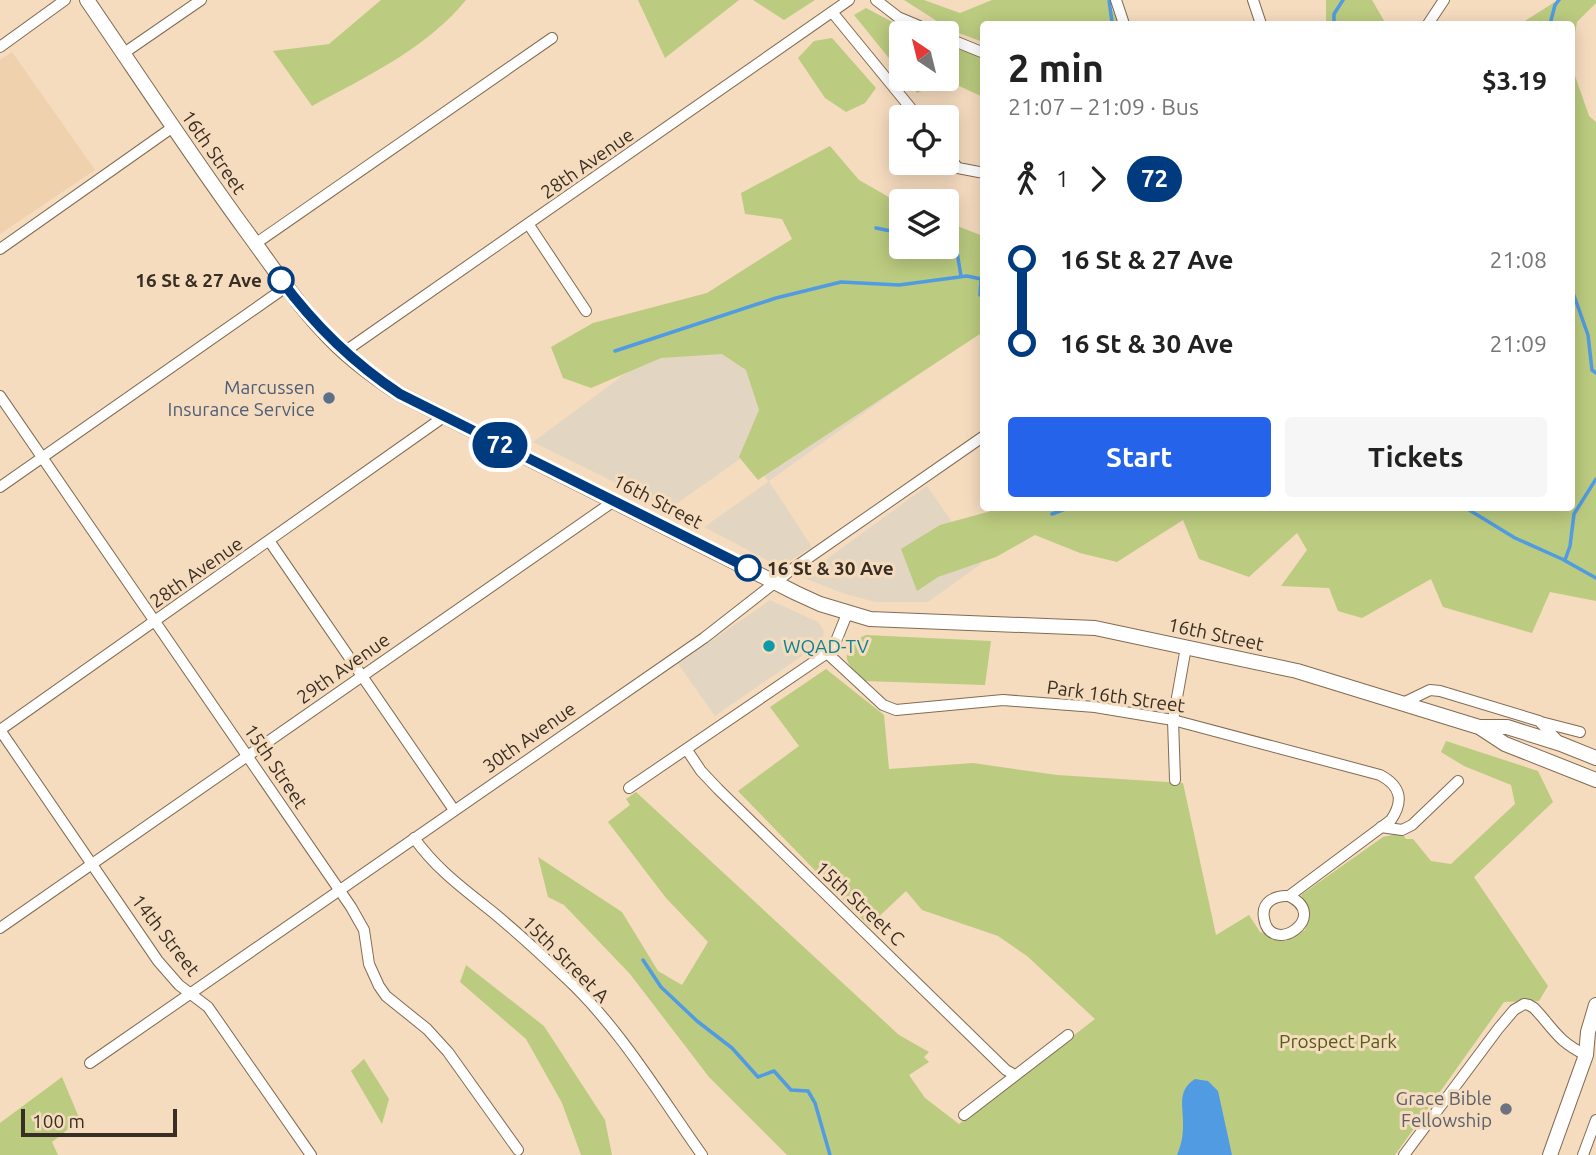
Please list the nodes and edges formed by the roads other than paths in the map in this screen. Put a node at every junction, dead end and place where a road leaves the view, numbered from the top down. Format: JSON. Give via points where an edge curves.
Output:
{"nodes":[{"id":1,"x":65,"y":0,"type":"edge"},
{"id":2,"x":87,"y":0,"type":"edge"},
{"id":3,"x":201,"y":0,"type":"edge"},
{"id":4,"x":849,"y":0,"type":"edge"},
{"id":5,"x":876,"y":0,"type":"edge"},
{"id":6,"x":1116,"y":0,"type":"edge"},
{"id":7,"x":1253,"y":0,"type":"edge"},
{"id":8,"x":1444,"y":0,"type":"edge"},
{"id":9,"x":832,"y":12,"type":"junction"},
{"id":10,"x":908,"y":21,"type":"edge"},
{"id":11,"x":1123,"y":21,"type":"edge"},
{"id":12,"x":1260,"y":21,"type":"edge"},
{"id":13,"x":1431,"y":21,"type":"edge"},
{"id":14,"x":552,"y":38,"type":"dead end"},
{"id":15,"x":959,"y":43,"type":"edge"},
{"id":16,"x":0,"y":47,"type":"edge"},
{"id":17,"x":980,"y":51,"type":"edge"},
{"id":18,"x":124,"y":53,"type":"junction"},
{"id":19,"x":908,"y":105,"type":"edge"},
{"id":20,"x":173,"y":127,"type":"junction"},
{"id":21,"x":959,"y":168,"type":"edge"},
{"id":22,"x":980,"y":172,"type":"edge"},
{"id":23,"x":528,"y":225,"type":"junction"},
{"id":24,"x":255,"y":244,"type":"junction"},
{"id":25,"x":0,"y":249,"type":"edge"},
{"id":26,"x":286,"y":287,"type":"junction"},
{"id":27,"x":586,"y":311,"type":"dead end"},
{"id":28,"x":344,"y":352,"type":"junction"},
{"id":29,"x":0,"y":396,"type":"edge"},
{"id":30,"x":445,"y":416,"type":"junction"},
{"id":31,"x":980,"y":439,"type":"edge"},
{"id":32,"x":42,"y":458,"type":"junction"},
{"id":33,"x":0,"y":487,"type":"edge"},
{"id":34,"x":614,"y":501,"type":"junction"},
{"id":35,"x":270,"y":542,"type":"junction"},
{"id":36,"x":774,"y":582,"type":"junction"},
{"id":37,"x":847,"y":614,"type":"junction"},
{"id":38,"x":155,"y":622,"type":"junction"},
{"id":39,"x":1186,"y":647,"type":"junction"},
{"id":40,"x":827,"y":653,"type":"junction"},
{"id":41,"x":362,"y":677,"type":"junction"},
{"id":42,"x":1403,"y":703,"type":"junction"},
{"id":43,"x":1172,"y":719,"type":"junction"},
{"id":44,"x":1539,"y":721,"type":"junction"},
{"id":45,"x":1479,"y":727,"type":"junction"},
{"id":46,"x":0,"y":730,"type":"edge"},
{"id":47,"x":1580,"y":732,"type":"dead end"},
{"id":48,"x":1561,"y":744,"type":"junction"},
{"id":49,"x":687,"y":750,"type":"junction"},
{"id":50,"x":248,"y":755,"type":"junction"},
{"id":51,"x":1596,"y":758,"type":"edge"},
{"id":52,"x":1175,"y":780,"type":"dead end"},
{"id":53,"x":1596,"y":780,"type":"edge"},
{"id":54,"x":1458,"y":781,"type":"dead end"},
{"id":55,"x":629,"y":788,"type":"dead end"},
{"id":56,"x":454,"y":810,"type":"junction"},
{"id":57,"x":1381,"y":827,"type":"junction"},
{"id":58,"x":414,"y":838,"type":"junction"},
{"id":59,"x":92,"y":863,"type":"junction"},
{"id":60,"x":340,"y":891,"type":"junction"},
{"id":61,"x":1289,"y":896,"type":"dead end"},
{"id":62,"x":0,"y":928,"type":"edge"},
{"id":63,"x":191,"y":995,"type":"junction"},
{"id":64,"x":1596,"y":1005,"type":"edge"},
{"id":65,"x":1068,"y":1035,"type":"dead end"},
{"id":66,"x":1596,"y":1041,"type":"edge"},
{"id":67,"x":1586,"y":1055,"type":"junction"},
{"id":68,"x":90,"y":1063,"type":"dead end"},
{"id":69,"x":1015,"y":1075,"type":"junction"},
{"id":70,"x":964,"y":1115,"type":"dead end"},
{"id":71,"x":1596,"y":1120,"type":"edge"},
{"id":72,"x":518,"y":1150,"type":"dead end"},
{"id":73,"x":311,"y":1155,"type":"edge"},
{"id":74,"x":702,"y":1155,"type":"edge"},
{"id":75,"x":1404,"y":1155,"type":"edge"},
{"id":76,"x":1550,"y":1155,"type":"edge"},
{"id":77,"x":1583,"y":1155,"type":"edge"}],
"edges":[{"from":1,"to":16,"type":"street"},
{"from":2,"to":18,"type":"street","name":"16th Street"},
{"from":3,"to":18,"type":"street"},
{"from":4,"to":9,"type":"street","name":"28th Avenue"},
{"from":5,"to":10,"type":"street"},
{"from":6,"to":11,"type":"street"},
{"from":7,"to":12,"type":"street"},
{"from":8,"to":13,"type":"street"},
{"from":9,"to":19,"type":"street"},
{"from":9,"to":23,"type":"street","name":"28th Avenue"},
{"from":14,"to":24,"type":"street"},
{"from":15,"to":17,"type":"street"},
{"from":18,"to":20,"type":"street","name":"16th Street"},
{"from":20,"to":24,"type":"street","name":"16th Street"},
{"from":20,"to":25,"type":"street"},
{"from":21,"to":22,"type":"street"},
{"from":23,"to":27,"type":"street"},
{"from":23,"to":28,"type":"street","name":"28th Avenue"},
{"from":24,"to":26,"type":"street","name":"16th Street"},
{"from":26,"to":28,"type":"street","name":"16th Street"},
{"from":26,"to":32,"type":"street"},
{"from":28,"to":30,"type":"street","name":"16th Street","via":[[400,394]]},
{"from":29,"to":32,"type":"street","name":"15th Street"},
{"from":30,"to":34,"type":"street","name":"16th Street"},
{"from":30,"to":35,"type":"street","name":"28th Avenue"},
{"from":31,"to":36,"type":"street","name":"30th Avenue"},
{"from":32,"to":33,"type":"street"},
{"from":32,"to":38,"type":"street","name":"15th Street"},
{"from":34,"to":36,"type":"street","name":"16th Street"},
{"from":34,"to":41,"type":"street","name":"29th Avenue"},
{"from":35,"to":38,"type":"street","name":"28th Avenue"},
{"from":35,"to":41,"type":"street"},
{"from":36,"to":37,"type":"street","name":"16th Street"},
{"from":36,"to":56,"type":"street","name":"30th Avenue","via":[[704,638]]},
{"from":37,"to":39,"type":"street","name":"16th Street","via":[[900,622],[1095,628]]},
{"from":37,"to":40,"type":"street"},
{"from":38,"to":46,"type":"street","name":"28th Avenue"},
{"from":38,"to":50,"type":"street","name":"15th Street"},
{"from":39,"to":42,"type":"street","name":"16th Street","via":[[1297,671]]},
{"from":39,"to":43,"type":"street"},
{"from":40,"to":43,"type":"street","name":"Park 16th Street","via":[[883,705],[896,710],[1003,700]]},
{"from":40,"to":49,"type":"street"},
{"from":41,"to":50,"type":"street","name":"29th Avenue"},
{"from":41,"to":56,"type":"street"},
{"from":42,"to":44,"type":"street","name":"16th Street","via":[[1430,690],[1440,691]]},
{"from":42,"to":45,"type":"street","name":"16th Street"},
{"from":43,"to":52,"type":"street"},
{"from":43,"to":57,"type":"street","name":"Park 16th Street","via":[[1380,775],[1391,782],[1399,803],[1391,820]]},
{"from":44,"to":47,"type":"street","name":"16th Street"},
{"from":44,"to":48,"type":"street","name":"16th Street"},
{"from":45,"to":48,"type":"street","name":"16th Street","via":[[1507,727]]},
{"from":45,"to":53,"type":"street","name":"16th Street","via":[[1504,744]]},
{"from":46,"to":59,"type":"street","name":"14th Street"},
{"from":48,"to":51,"type":"street","name":"16th Street"},
{"from":49,"to":55,"type":"street"},
{"from":49,"to":69,"type":"street","name":"15th Street C","via":[[718,789]]},
{"from":50,"to":59,"type":"street","name":"29th Avenue"},
{"from":50,"to":60,"type":"street","name":"15th Street"},
{"from":54,"to":57,"type":"street","via":[[1412,825],[1402,830]]},
{"from":56,"to":58,"type":"street","name":"30th Avenue"},
{"from":57,"to":61,"type":"street"},
{"from":58,"to":60,"type":"street","name":"30th Avenue"},
{"from":58,"to":74,"type":"street","name":"15th Street A","via":[[449,879],[496,915],[587,1000]]},
{"from":59,"to":62,"type":"street","name":"29th Avenue"},
{"from":59,"to":63,"type":"street","name":"14th Street","via":[[158,961]]},
{"from":60,"to":63,"type":"street","name":"30th Avenue"},
{"from":60,"to":72,"type":"street","name":"15th Street","via":[[364,930],[369,964],[379,986],[448,1052]]},
{"from":63,"to":68,"type":"street","name":"30th Avenue"},
{"from":63,"to":73,"type":"street","name":"14th Street","via":[[219,1021]]},
{"from":64,"to":67,"type":"street"},
{"from":65,"to":69,"type":"street"},
{"from":66,"to":67,"type":"street"},
{"from":67,"to":75,"type":"street","via":[[1559,1039],[1534,1008],[1524,1004],[1498,1029]]},
{"from":67,"to":76,"type":"street"},
{"from":69,"to":70,"type":"street"},
{"from":71,"to":77,"type":"street"}]}
